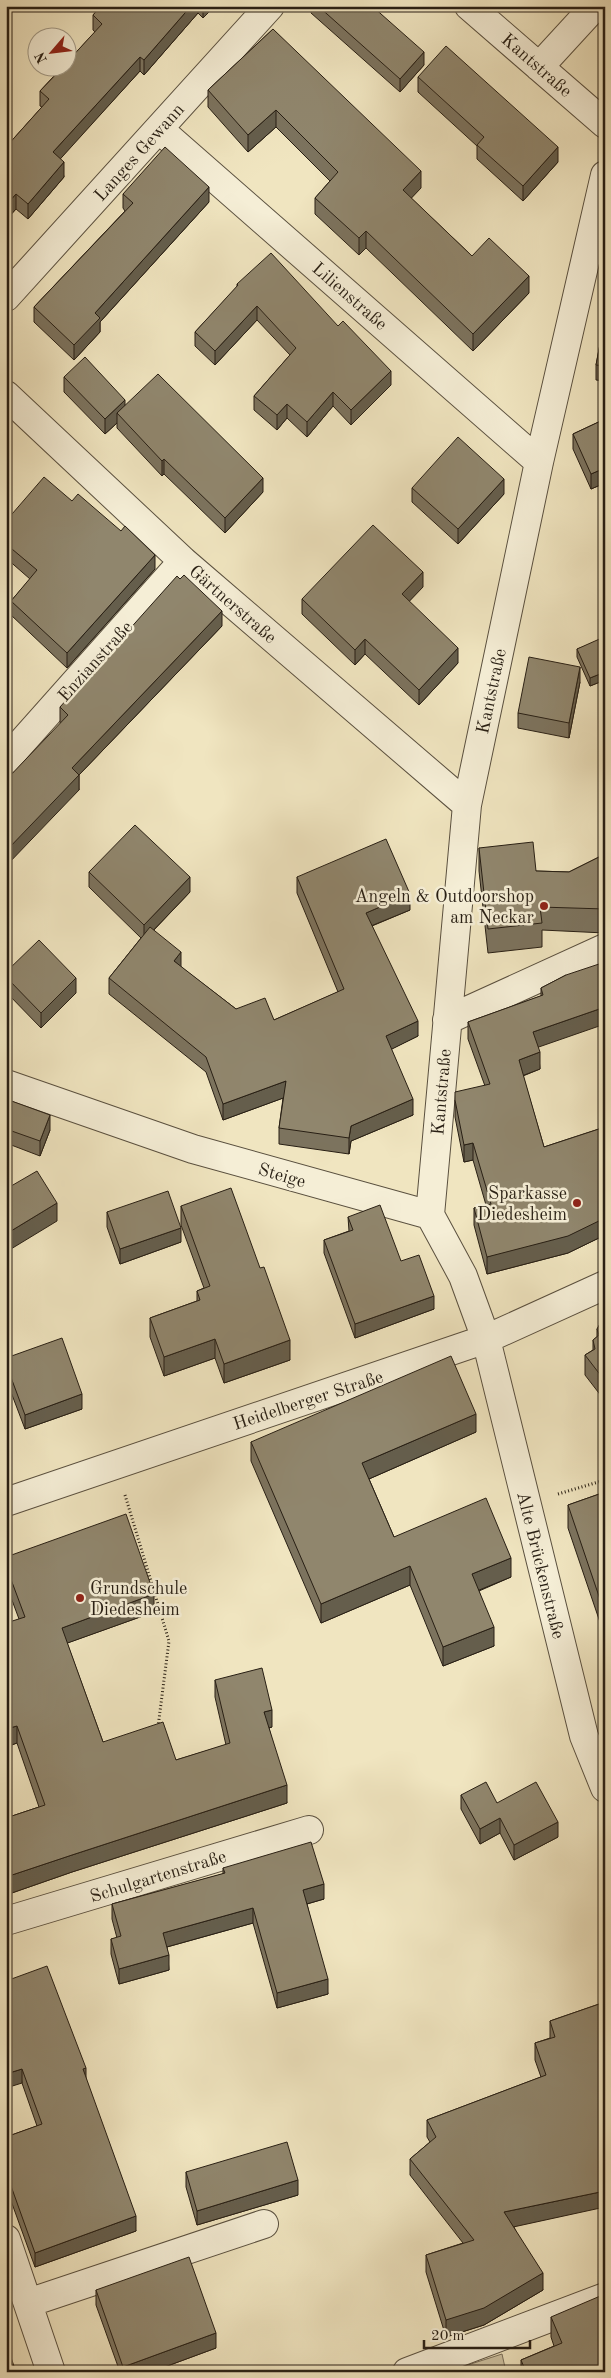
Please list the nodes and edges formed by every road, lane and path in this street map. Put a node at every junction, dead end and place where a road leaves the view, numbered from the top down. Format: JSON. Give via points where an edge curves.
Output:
{"nodes":[{"id":1,"x":270,"y":6,"type":"edge"},
{"id":2,"x":469,"y":6,"type":"edge"},
{"id":3,"x":594,"y":6,"type":"edge"},
{"id":4,"x":539,"y":67,"type":"junction"},
{"id":5,"x":605,"y":124,"type":"edge"},
{"id":6,"x":160,"y":130,"type":"junction"},
{"id":7,"x":605,"y":175,"type":"edge"},
{"id":8,"x":6,"y":297,"type":"edge"},
{"id":9,"x":6,"y":395,"type":"edge"},
{"id":10,"x":539,"y":462,"type":"junction"},
{"id":11,"x":183,"y":561,"type":"junction"},
{"id":12,"x":6,"y":760,"type":"edge"},
{"id":13,"x":467,"y":805,"type":"junction"},
{"id":14,"x":605,"y":948,"type":"edge"},
{"id":15,"x":447,"y":1020,"type":"junction"},
{"id":16,"x":6,"y":1084,"type":"edge"},
{"id":17,"x":430,"y":1215,"type":"junction"},
{"id":18,"x":605,"y":1285,"type":"edge"},
{"id":19,"x":486,"y":1339,"type":"junction"},
{"id":20,"x":116,"y":1464,"type":"junction"},
{"id":21,"x":605,"y":1480,"type":"edge"},
{"id":22,"x":6,"y":1502,"type":"edge"},
{"id":23,"x":526,"y":1503,"type":"junction"},
{"id":24,"x":594,"y":1732,"type":"edge"},
{"id":25,"x":160,"y":1734,"type":"edge"},
{"id":26,"x":605,"y":1788,"type":"edge"},
{"id":27,"x":310,"y":1830,"type":"dead end"},
{"id":28,"x":6,"y":1921,"type":"edge"},
{"id":29,"x":264,"y":2224,"type":"dead end"},
{"id":30,"x":6,"y":2239,"type":"edge"},
{"id":31,"x":605,"y":2297,"type":"edge"},
{"id":32,"x":28,"y":2303,"type":"junction"},
{"id":33,"x":51,"y":2372,"type":"edge"},
{"id":34,"x":407,"y":2372,"type":"edge"}],
"edges":[{"from":1,"to":6,"type":"street","name":"Langes Gewann"},
{"from":2,"to":4,"type":"street","name":"Kantstraße"},
{"from":3,"to":4,"type":"street"},
{"from":4,"to":5,"type":"street","name":"Kantstraße"},
{"from":6,"to":8,"type":"street","name":"Langes Gewann"},
{"from":6,"to":10,"type":"street","name":"Lilienstraße"},
{"from":7,"to":10,"type":"street","name":"Kantstraße"},
{"from":9,"to":11,"type":"street","name":"Gärtnerstraße"},
{"from":10,"to":13,"type":"street","name":"Kantstraße"},
{"from":11,"to":12,"type":"street","name":"Enzianstraße"},
{"from":11,"to":13,"type":"street","name":"Gärtnerstraße"},
{"from":13,"to":15,"type":"street","name":"Kantstraße"},
{"from":14,"to":15,"type":"street"},
{"from":15,"to":17,"type":"street","name":"Kantstraße"},
{"from":16,"to":17,"type":"street","name":"Steige","via":[[193,1149]]},
{"from":17,"to":19,"type":"street","via":[[463,1276]]},
{"from":18,"to":19,"type":"street","name":"Heidelberger Straße"},
{"from":19,"to":20,"type":"street","name":"Heidelberger Straße"},
{"from":19,"to":23,"type":"street","name":"Alte Brückenstraße"},
{"from":20,"to":22,"type":"street","name":"Heidelberger Straße"},
{"from":20,"to":25,"type":"path","via":[[169,1641],[157,1726]]},
{"from":21,"to":23,"type":"path"},
{"from":23,"to":24,"type":"street","name":"Alte Brückenstraße"},
{"from":24,"to":26,"type":"street","name":"Alte Brückenstraße"},
{"from":27,"to":28,"type":"street","name":"Schulgartenstraße"},
{"from":29,"to":32,"type":"street"},
{"from":30,"to":32,"type":"street"},
{"from":31,"to":34,"type":"street"},
{"from":32,"to":33,"type":"street"}]}
